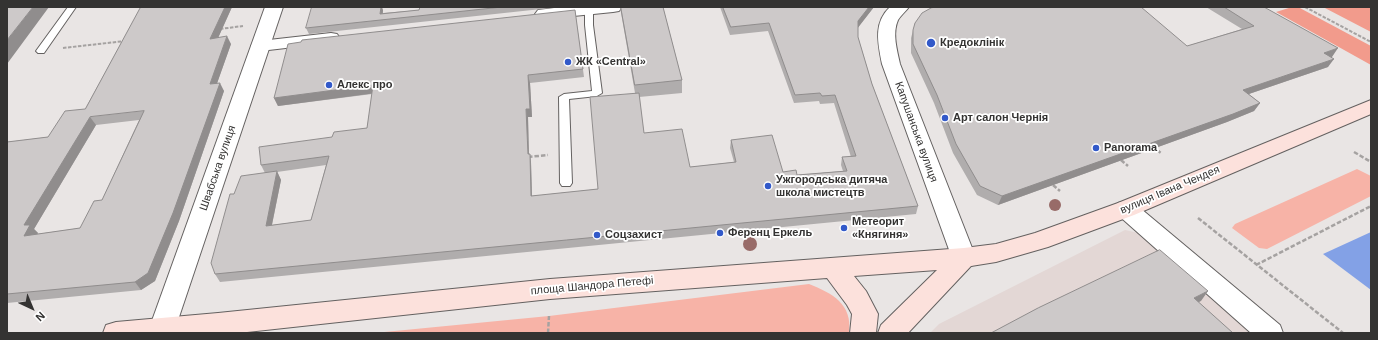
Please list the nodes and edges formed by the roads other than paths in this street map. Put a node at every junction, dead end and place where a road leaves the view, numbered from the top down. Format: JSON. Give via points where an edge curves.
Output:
{"nodes":[{"id":1,"x":72,"y":7,"type":"edge"},
{"id":2,"x":274,"y":7,"type":"edge"},
{"id":3,"x":613,"y":7,"type":"edge"},
{"id":4,"x":900,"y":7,"type":"edge"},
{"id":5,"x":590,"y":9,"type":"junction"},
{"id":6,"x":526,"y":16,"type":"edge"},
{"id":7,"x":351,"y":36,"type":"edge"},
{"id":8,"x":260,"y":46,"type":"junction"},
{"id":9,"x":41,"y":51,"type":"road end"},
{"id":10,"x":1371,"y":106,"type":"edge"},
{"id":11,"x":566,"y":183,"type":"dead end"},
{"id":12,"x":1126,"y":209,"type":"junction"},
{"id":13,"x":964,"y":258,"type":"junction"},
{"id":14,"x":833,"y":267,"type":"junction"},
{"id":15,"x":162,"y":329,"type":"junction"},
{"id":16,"x":116,"y":333,"type":"edge"},
{"id":17,"x":863,"y":333,"type":"edge"},
{"id":18,"x":891,"y":333,"type":"edge"},
{"id":19,"x":1270,"y":333,"type":"edge"}],
"edges":[{"from":1,"to":9,"type":"lane"},
{"from":2,"to":8,"type":"street","name":"Швабська вулиця"},
{"from":3,"to":5,"type":"street"},
{"from":4,"to":13,"type":"street","name":"Капушанська вулиця","via":[[890,18],[885,34],[891,64]]},
{"from":5,"to":6,"type":"street"},
{"from":5,"to":11,"type":"lane","via":[[589,25],[597,93],[564,97]]},
{"from":7,"to":8,"type":"street"},
{"from":8,"to":15,"type":"street","name":"Швабська вулиця"},
{"from":10,"to":12,"type":"main road","name":"вулиця Івана Чендея"},
{"from":12,"to":13,"type":"main road","name":"вулиця Івана Чендея","via":[[1026,246]]},
{"from":12,"to":19,"type":"street"},
{"from":13,"to":14,"type":"main road","name":"площа Шандора Петефі"},
{"from":13,"to":18,"type":"main road"},
{"from":14,"to":15,"type":"main road","name":"площа Шандора Петефі","via":[[550,289]]},
{"from":14,"to":17,"type":"main road","via":[[857,298],[865,314]]},
{"from":15,"to":16,"type":"main road","name":"площа Шандора Петефі"}]}
